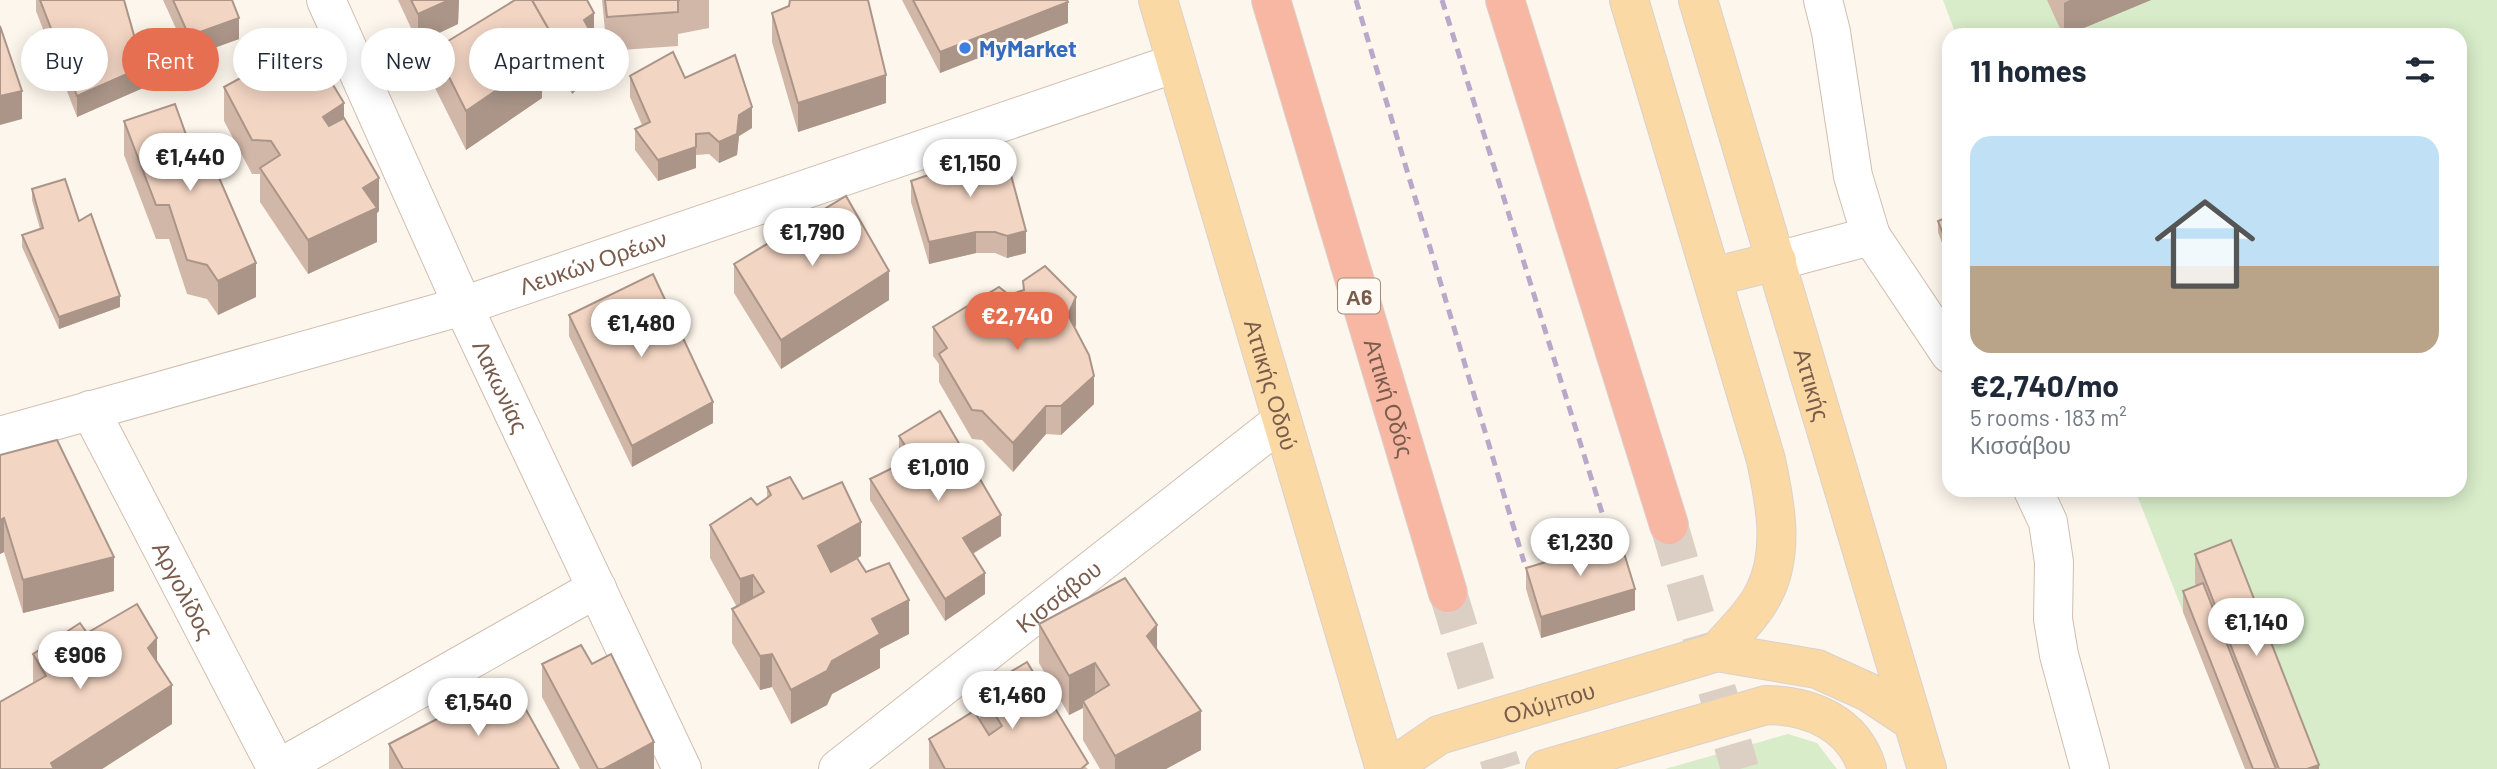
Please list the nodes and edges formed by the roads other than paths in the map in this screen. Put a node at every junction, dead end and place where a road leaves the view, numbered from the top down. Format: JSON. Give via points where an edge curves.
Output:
{"nodes":[{"id":1,"x":326,"y":0,"type":"edge"},
{"id":2,"x":1158,"y":0,"type":"edge"},
{"id":3,"x":1271,"y":0,"type":"edge"},
{"id":4,"x":1504,"y":0,"type":"edge"},
{"id":5,"x":1629,"y":0,"type":"edge"},
{"id":6,"x":1698,"y":0,"type":"edge"},
{"id":7,"x":1823,"y":0,"type":"edge"},
{"id":8,"x":1176,"y":63,"type":"junction"},
{"id":9,"x":1871,"y":236,"type":"junction"},
{"id":10,"x":1777,"y":261,"type":"junction"},
{"id":11,"x":1712,"y":278,"type":"junction"},
{"id":12,"x":463,"y":306,"type":"junction"},
{"id":13,"x":1942,"y":342,"type":"edge"},
{"id":14,"x":90,"y":410,"type":"junction"},
{"id":15,"x":1280,"y":422,"type":"junction"},
{"id":16,"x":0,"y":436,"type":"edge"},
{"id":17,"x":2036,"y":497,"type":"edge"},
{"id":18,"x":1669,"y":525,"type":"tunnel mouth"},
{"id":19,"x":597,"y":589,"type":"junction"},
{"id":20,"x":1448,"y":593,"type":"tunnel mouth"},
{"id":21,"x":1717,"y":652,"type":"junction"},
{"id":22,"x":1912,"y":721,"type":"junction"},
{"id":23,"x":278,"y":769,"type":"edge"},
{"id":24,"x":682,"y":769,"type":"edge"},
{"id":25,"x":838,"y":769,"type":"edge"},
{"id":26,"x":1387,"y":769,"type":"edge"},
{"id":27,"x":1545,"y":769,"type":"edge"},
{"id":28,"x":1867,"y":769,"type":"edge"},
{"id":29,"x":1927,"y":769,"type":"edge"},
{"id":30,"x":2090,"y":769,"type":"edge"}],
"edges":[{"from":1,"to":12,"type":"street","name":"Λακωνίας"},
{"from":2,"to":8,"type":"main road","name":"Αττικής Οδού"},
{"from":3,"to":20,"type":"highway","name":"Αττική Οδός","number":"Α6"},
{"from":4,"to":18,"type":"highway"},
{"from":5,"to":11,"type":"main road"},
{"from":6,"to":10,"type":"main road","name":"Αττικής"},
{"from":7,"to":9,"type":"street","via":[[1853,176]]},
{"from":8,"to":12,"type":"street","name":"Λευκών Ορέων"},
{"from":8,"to":15,"type":"main road","name":"Αττικής Οδού"},
{"from":9,"to":10,"type":"street"},
{"from":9,"to":13,"type":"street"},
{"from":10,"to":11,"type":"main road"},
{"from":10,"to":22,"type":"main road","name":"Αττικής"},
{"from":11,"to":21,"type":"main road","via":[[1776,504],[1776,546],[1765,592]]},
{"from":12,"to":14,"type":"street","name":"Λευκών Ορέων"},
{"from":12,"to":19,"type":"street","name":"Λακωνίας"},
{"from":14,"to":16,"type":"street","name":"Λευκών Ορέων"},
{"from":14,"to":23,"type":"street","name":"Αργολίδος"},
{"from":15,"to":25,"type":"street","name":"Κισσάβου"},
{"from":15,"to":26,"type":"main road","name":"Αττικής Οδού"},
{"from":17,"to":30,"type":"street","via":[[2048,522],[2059,655]]},
{"from":19,"to":23,"type":"street"},
{"from":19,"to":24,"type":"street","name":"Λακωνίας"},
{"from":21,"to":22,"type":"main road","via":[[1817,668],[1868,692]]},
{"from":21,"to":26,"type":"main road","name":"Ολύμπου","via":[[1439,735]]},
{"from":22,"to":29,"type":"main road","name":"Αττικής"},
{"from":27,"to":28,"type":"main road","via":[[1766,705],[1794,705],[1823,714],[1864,757]]}]}
